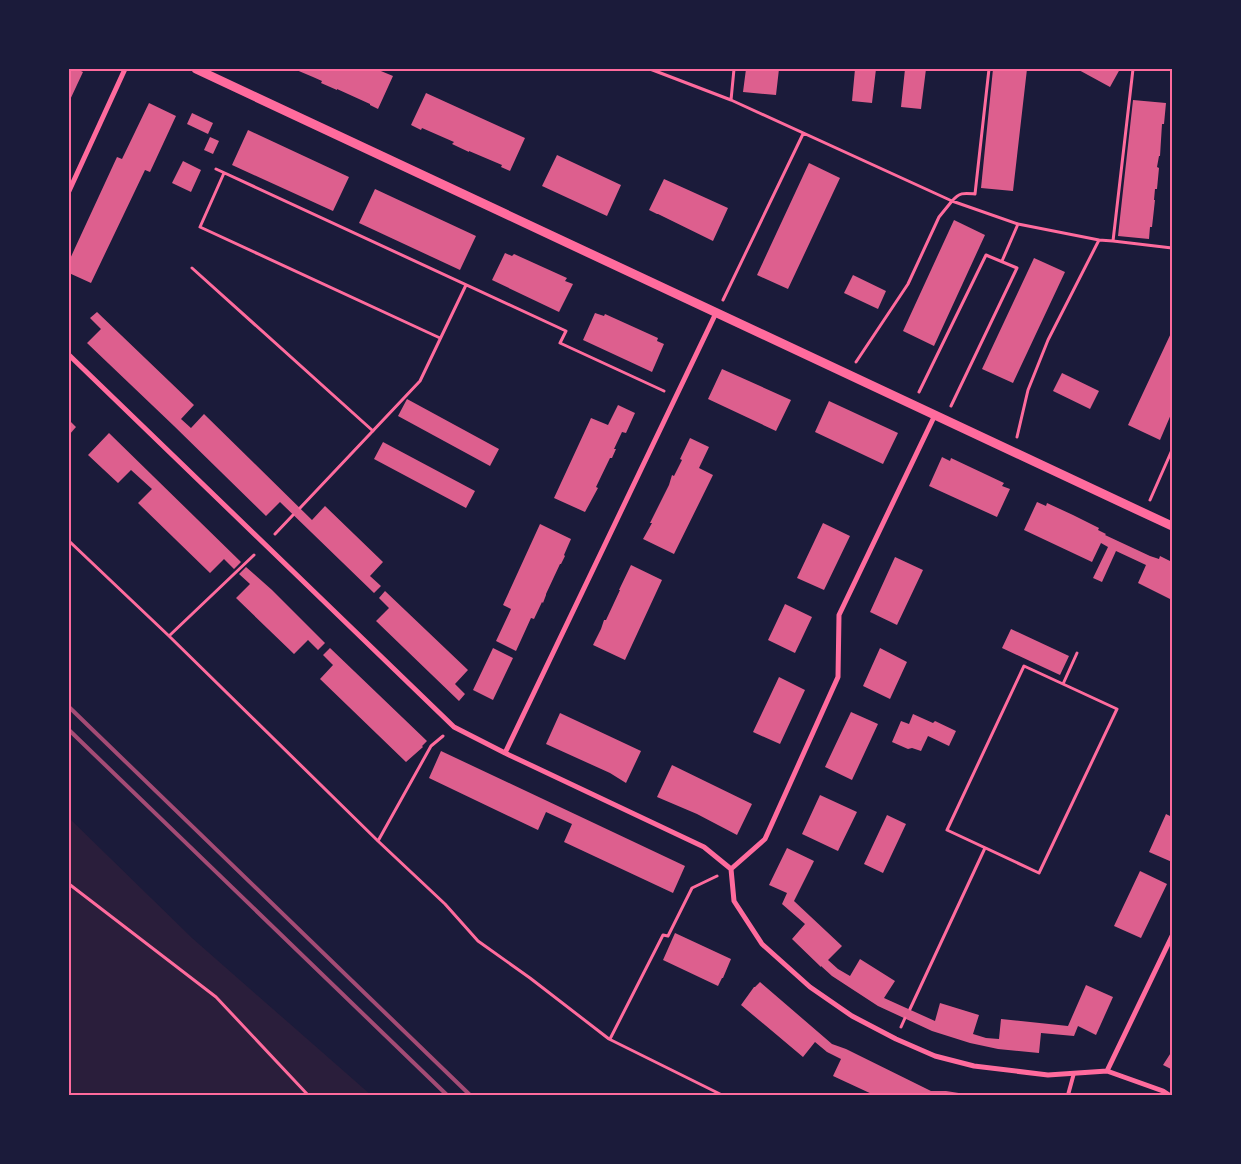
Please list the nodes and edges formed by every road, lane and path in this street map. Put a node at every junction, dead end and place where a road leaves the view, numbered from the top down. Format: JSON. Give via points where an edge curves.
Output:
{"nodes":[{"id":1,"x":125,"y":69,"type":"edge"},
{"id":2,"x":196,"y":69,"type":"edge"},
{"id":3,"x":650,"y":69,"type":"edge"},
{"id":4,"x":734,"y":69,"type":"edge"},
{"id":5,"x":989,"y":69,"type":"edge"},
{"id":6,"x":1133,"y":69,"type":"edge"},
{"id":7,"x":731,"y":100,"type":"junction"},
{"id":8,"x":803,"y":134,"type":"junction"},
{"id":9,"x":216,"y":169,"type":"dead end"},
{"id":10,"x":224,"y":173,"type":"junction"},
{"id":11,"x":69,"y":191,"type":"edge"},
{"id":12,"x":952,"y":201,"type":"junction"},
{"id":13,"x":1018,"y":224,"type":"junction"},
{"id":14,"x":1099,"y":240,"type":"junction"},
{"id":15,"x":1113,"y":241,"type":"junction"},
{"id":16,"x":1172,"y":248,"type":"edge"},
{"id":17,"x":1002,"y":261,"type":"junction"},
{"id":18,"x":192,"y":268,"type":"dead end"},
{"id":19,"x":466,"y":285,"type":"junction"},
{"id":20,"x":716,"y":313,"type":"junction"},
{"id":21,"x":440,"y":338,"type":"junction"},
{"id":22,"x":69,"y":355,"type":"edge"},
{"id":23,"x":848,"y":375,"type":"junction"},
{"id":24,"x":676,"y":397,"type":"junction"},
{"id":25,"x":913,"y":405,"type":"junction"},
{"id":26,"x":935,"y":415,"type":"junction"},
{"id":27,"x":944,"y":420,"type":"junction"},
{"id":28,"x":373,"y":431,"type":"junction"},
{"id":29,"x":1172,"y":450,"type":"edge"},
{"id":30,"x":1013,"y":452,"type":"junction"},
{"id":31,"x":300,"y":508,"type":"dead end"},
{"id":32,"x":1144,"y":513,"type":"junction"},
{"id":33,"x":293,"y":515,"type":"dead end"},
{"id":34,"x":1172,"y":526,"type":"edge"},
{"id":35,"x":69,"y":541,"type":"edge"},
{"id":36,"x":265,"y":545,"type":"junction"},
{"id":37,"x":169,"y":636,"type":"junction"},
{"id":38,"x":1077,"y":653,"type":"dead end"},
{"id":39,"x":1063,"y":684,"type":"junction"},
{"id":40,"x":454,"y":728,"type":"junction"},
{"id":41,"x":505,"y":753,"type":"junction"},
{"id":42,"x":378,"y":841,"type":"junction"},
{"id":43,"x":985,"y":848,"type":"junction"},
{"id":44,"x":730,"y":869,"type":"junction"},
{"id":45,"x":69,"y":884,"type":"edge"},
{"id":46,"x":1172,"y":936,"type":"edge"},
{"id":47,"x":910,"y":1009,"type":"dead end"},
{"id":48,"x":609,"y":1039,"type":"junction"},
{"id":49,"x":1106,"y":1071,"type":"junction"},
{"id":50,"x":1074,"y":1073,"type":"junction"},
{"id":51,"x":308,"y":1095,"type":"edge"},
{"id":52,"x":722,"y":1095,"type":"edge"},
{"id":53,"x":1068,"y":1095,"type":"edge"},
{"id":54,"x":1169,"y":1095,"type":"edge"}],
"edges":[{"from":1,"to":11,"type":"street"},
{"from":2,"to":20,"type":"street"},
{"from":3,"to":7,"type":"path"},
{"from":4,"to":7,"type":"path"},
{"from":5,"to":12,"type":"path","via":[[975,194],[958,195]]},
{"from":6,"to":15,"type":"path"},
{"from":7,"to":8,"type":"path"},
{"from":8,"to":12,"type":"path"},
{"from":8,"to":20,"type":"path"},
{"from":9,"to":10,"type":"path"},
{"from":10,"to":19,"type":"path"},
{"from":10,"to":21,"type":"path","via":[[200,227]]},
{"from":12,"to":13,"type":"path"},
{"from":12,"to":23,"type":"path","via":[[940,217],[908,284]]},
{"from":13,"to":14,"type":"path"},
{"from":13,"to":17,"type":"path"},
{"from":14,"to":15,"type":"path"},
{"from":14,"to":30,"type":"path","via":[[1048,340],[1028,390]]},
{"from":15,"to":16,"type":"path"},
{"from":17,"to":25,"type":"path","via":[[986,255]]},
{"from":17,"to":27,"type":"path","via":[[1017,268]]},
{"from":18,"to":28,"type":"path"},
{"from":19,"to":21,"type":"path"},
{"from":19,"to":24,"type":"path","via":[[566,331],[560,343]]},
{"from":20,"to":23,"type":"street"},
{"from":20,"to":24,"type":"street"},
{"from":21,"to":28,"type":"path","via":[[420,381]]},
{"from":22,"to":36,"type":"street"},
{"from":23,"to":25,"type":"street"},
{"from":24,"to":41,"type":"street"},
{"from":25,"to":26,"type":"street"},
{"from":26,"to":27,"type":"street"},
{"from":26,"to":44,"type":"street","via":[[839,615],[838,677],[765,839]]},
{"from":27,"to":30,"type":"street"},
{"from":28,"to":31,"type":"path"},
{"from":29,"to":32,"type":"path"},
{"from":30,"to":32,"type":"street"},
{"from":32,"to":34,"type":"street"},
{"from":33,"to":36,"type":"path"},
{"from":35,"to":37,"type":"path"},
{"from":36,"to":37,"type":"path"},
{"from":36,"to":40,"type":"street"},
{"from":37,"to":42,"type":"path"},
{"from":38,"to":39,"type":"path"},
{"from":39,"to":43,"type":"path","via":[[1024,666],[1020,674],[947,830]]},
{"from":39,"to":43,"type":"path","via":[[1117,709],[1043,865],[1039,873]]},
{"from":40,"to":41,"type":"street"},
{"from":40,"to":42,"type":"path","via":[[431,746]]},
{"from":41,"to":44,"type":"street","via":[[704,847]]},
{"from":42,"to":48,"type":"path","via":[[445,904],[478,941]]},
{"from":43,"to":47,"type":"path"},
{"from":44,"to":48,"type":"path","via":[[692,888],[668,936],[663,935]]},
{"from":44,"to":50,"type":"street","via":[[734,901],[762,944],[810,987],[852,1016],[935,1056],[974,1066],[1048,1075]]},
{"from":45,"to":51,"type":"path","via":[[216,997]]},
{"from":46,"to":49,"type":"street"},
{"from":48,"to":52,"type":"path"},
{"from":49,"to":50,"type":"street"},
{"from":49,"to":54,"type":"street"},
{"from":50,"to":53,"type":"lane"}]}
